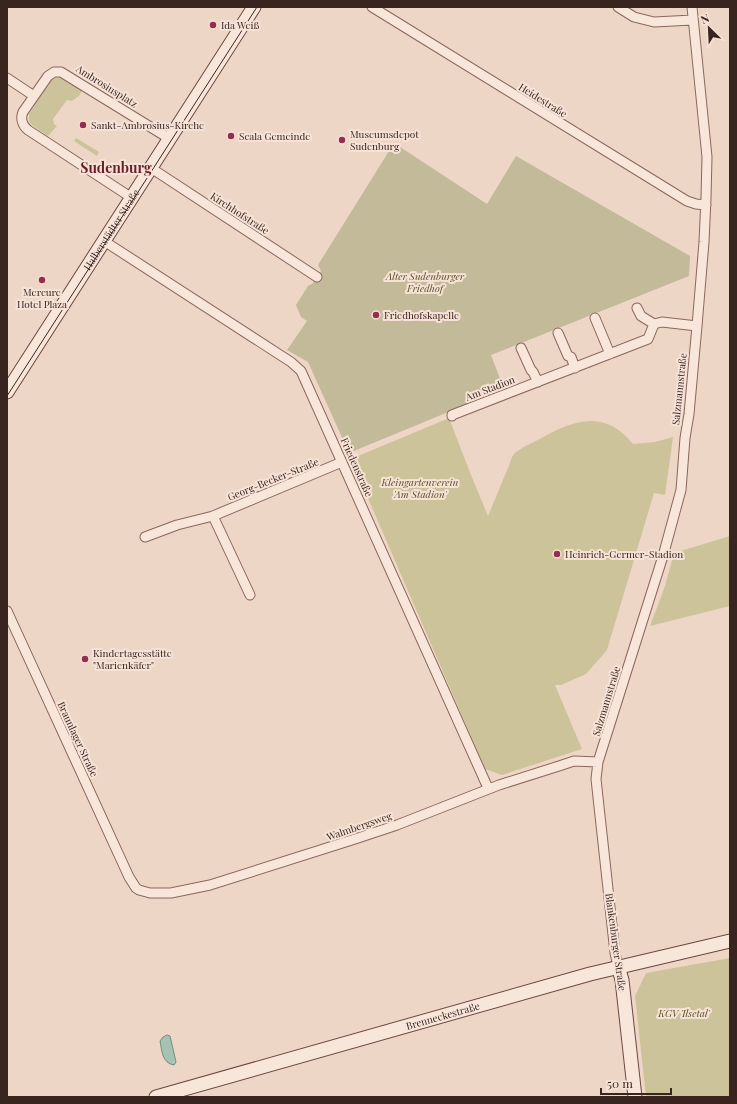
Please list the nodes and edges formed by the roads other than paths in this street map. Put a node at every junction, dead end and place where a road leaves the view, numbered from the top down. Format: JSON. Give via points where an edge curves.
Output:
{"nodes":[{"id":1,"x":254,"y":7,"type":"edge"},
{"id":2,"x":372,"y":7,"type":"edge"},
{"id":3,"x":618,"y":7,"type":"edge"},
{"id":4,"x":692,"y":7,"type":"edge"},
{"id":5,"x":693,"y":20,"type":"junction"},
{"id":6,"x":7,"y":78,"type":"edge"},
{"id":7,"x":34,"y":96,"type":"junction"},
{"id":8,"x":170,"y":139,"type":"junction"},
{"id":9,"x":151,"y":168,"type":"junction"},
{"id":10,"x":132,"y":198,"type":"junction"},
{"id":11,"x":706,"y":205,"type":"junction"},
{"id":12,"x":104,"y":240,"type":"junction"},
{"id":13,"x":317,"y":277,"type":"dead end"},
{"id":14,"x":637,"y":308,"type":"dead end"},
{"id":15,"x":595,"y":318,"type":"dead end"},
{"id":16,"x":654,"y":324,"type":"junction"},
{"id":17,"x":697,"y":326,"type":"junction"},
{"id":18,"x":558,"y":333,"type":"dead end"},
{"id":19,"x":521,"y":348,"type":"dead end"},
{"id":20,"x":610,"y":354,"type":"junction"},
{"id":21,"x":575,"y":368,"type":"junction"},
{"id":22,"x":538,"y":382,"type":"junction"},
{"id":23,"x":7,"y":392,"type":"edge"},
{"id":24,"x":452,"y":415,"type":"dead end"},
{"id":25,"x":342,"y":462,"type":"junction"},
{"id":26,"x":213,"y":516,"type":"junction"},
{"id":27,"x":145,"y":537,"type":"dead end"},
{"id":28,"x":250,"y":595,"type":"dead end"},
{"id":29,"x":7,"y":611,"type":"edge"},
{"id":30,"x":598,"y":762,"type":"junction"},
{"id":31,"x":488,"y":788,"type":"junction"},
{"id":32,"x":129,"y":877,"type":"joint"},
{"id":33,"x":730,"y":941,"type":"edge"},
{"id":34,"x":618,"y":966,"type":"junction"},
{"id":35,"x":156,"y":1097,"type":"edge"},
{"id":36,"x":635,"y":1097,"type":"edge"}],
"edges":[{"from":1,"to":8,"type":"street","name":"Halberstädter Straße"},
{"from":2,"to":11,"type":"street","name":"Heidestraße","via":[[687,202]]},
{"from":3,"to":5,"type":"street","via":[[634,17],[654,22]]},
{"from":4,"to":5,"type":"street","name":"Salzmannstraße"},
{"from":5,"to":11,"type":"street","name":"Salzmannstraße","via":[[707,156]]},
{"from":6,"to":7,"type":"street"},
{"from":7,"to":8,"type":"street","name":"Ambrosiusplatz","via":[[48,76],[63,72]]},
{"from":7,"to":10,"type":"street","name":"Ambrosiusplatz","via":[[22,114],[25,128]]},
{"from":8,"to":9,"type":"street","name":"Halberstädter Straße"},
{"from":9,"to":10,"type":"street","name":"Halberstädter Straße"},
{"from":9,"to":13,"type":"street","name":"Kirchhofstraße"},
{"from":10,"to":12,"type":"street","name":"Halberstädter Straße"},
{"from":11,"to":17,"type":"street","name":"Salzmannstraße"},
{"from":12,"to":23,"type":"street","name":"Halberstädter Straße"},
{"from":12,"to":25,"type":"street","name":"Friedenstraße","via":[[298,367]]},
{"from":14,"to":16,"type":"street","via":[[641,316]]},
{"from":15,"to":20,"type":"street"},
{"from":16,"to":17,"type":"street","via":[[662,322]]},
{"from":16,"to":20,"type":"street","name":"Am Stadion","via":[[648,339]]},
{"from":17,"to":30,"type":"street","name":"Salzmannstraße","via":[[684,438],[681,490],[663,556]]},
{"from":18,"to":21,"type":"street"},
{"from":19,"to":22,"type":"street"},
{"from":20,"to":21,"type":"street","name":"Am Stadion"},
{"from":21,"to":22,"type":"street","name":"Am Stadion"},
{"from":22,"to":24,"type":"street","name":"Am Stadion"},
{"from":25,"to":26,"type":"street","name":"Georg-Becker-Straße"},
{"from":25,"to":31,"type":"street","name":"Friedenstraße"},
{"from":26,"to":27,"type":"street","name":"Georg-Becker-Straße","via":[[177,524]]},
{"from":26,"to":28,"type":"street"},
{"from":29,"to":32,"type":"street","name":"Braunlager Straße"},
{"from":30,"to":31,"type":"street","name":"Walmbergsweg","via":[[569,762]]},
{"from":30,"to":34,"type":"street","name":"Blankenburger Straße","via":[[596,779]]},
{"from":31,"to":32,"type":"street","name":"Walmbergsweg","via":[[362,837],[210,885],[171,893],[150,893],[136,888]]},
{"from":33,"to":34,"type":"street","name":"Brenneckestraße"},
{"from":34,"to":35,"type":"street","name":"Brenneckestraße"},
{"from":34,"to":36,"type":"street","name":"Blankenburger Straße","via":[[622,980]]}]}
